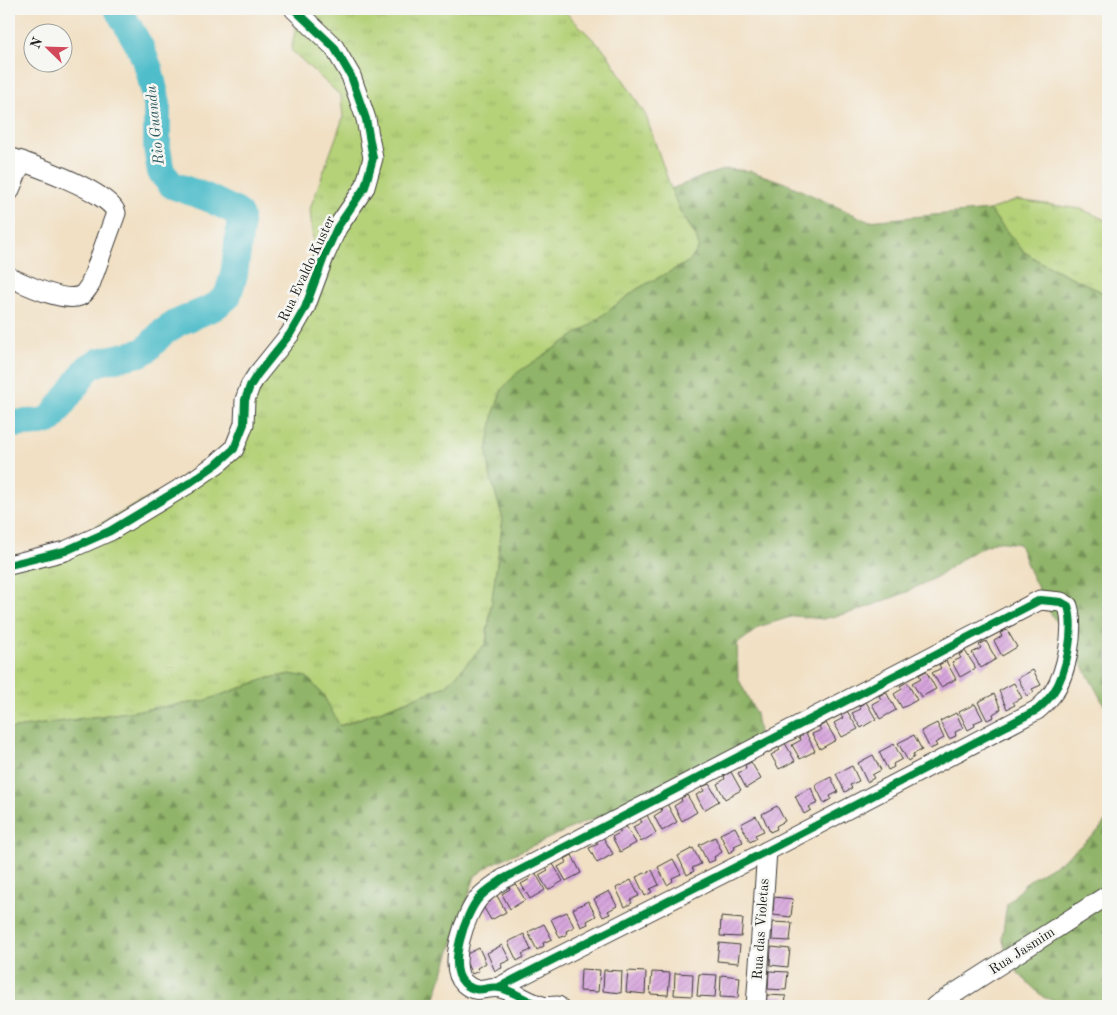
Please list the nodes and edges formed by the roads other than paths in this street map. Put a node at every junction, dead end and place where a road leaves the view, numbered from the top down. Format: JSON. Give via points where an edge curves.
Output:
{"nodes":[{"id":1,"x":294,"y":9,"type":"edge"},
{"id":2,"x":15,"y":159,"type":"edge"},
{"id":3,"x":9,"y":192,"type":"edge"},
{"id":4,"x":9,"y":277,"type":"edge"},
{"id":5,"x":9,"y":566,"type":"edge"},
{"id":6,"x":767,"y":851,"type":"junction"},
{"id":7,"x":1108,"y":895,"type":"edge"},
{"id":8,"x":499,"y":987,"type":"junction"},
{"id":9,"x":542,"y":1006,"type":"edge"},
{"id":10,"x":558,"y":1006,"type":"edge"},
{"id":11,"x":756,"y":1006,"type":"edge"},
{"id":12,"x":935,"y":1006,"type":"edge"}],
"edges":[{"from":1,"to":5,"type":"street","name":"Rua Evaldo Kuster","via":[[334,46],[351,76],[366,119],[373,158],[365,187],[338,228],[305,308],[290,334],[250,386],[244,424],[234,449],[188,484],[110,531],[65,551]]},
{"from":2,"to":3,"type":"street"},
{"from":2,"to":4,"type":"street","via":[[106,199],[115,209],[116,217],[90,285],[80,296],[65,297]]},
{"from":6,"to":8,"type":"street"},
{"from":6,"to":8,"type":"street","via":[[1037,710],[1054,692],[1061,678],[1070,634],[1068,606],[1040,600],[486,890],[470,912],[460,944],[458,977],[472,989],[482,991]]},
{"from":6,"to":11,"type":"street","name":"Rua das Violetas"},
{"from":7,"to":12,"type":"street","name":"Rua Jasmim"},
{"from":8,"to":9,"type":"street"},
{"from":9,"to":10,"type":"street"}]}
